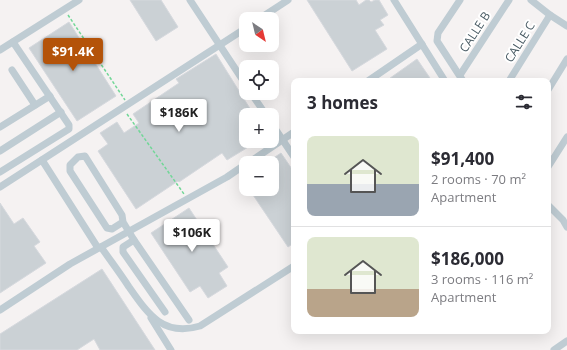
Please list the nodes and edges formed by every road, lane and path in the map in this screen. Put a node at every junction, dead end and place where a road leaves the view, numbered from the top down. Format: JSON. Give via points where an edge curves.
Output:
{"nodes":[{"id":1,"x":79,"y":0,"type":"edge"},
{"id":2,"x":190,"y":0,"type":"edge"},
{"id":3,"x":288,"y":0,"type":"edge"},
{"id":4,"x":394,"y":0,"type":"edge"},
{"id":5,"x":460,"y":0,"type":"edge"},
{"id":6,"x":509,"y":0,"type":"edge"},
{"id":7,"x":531,"y":0,"type":"edge"},
{"id":8,"x":65,"y":10,"type":"junction"},
{"id":9,"x":270,"y":12,"type":"edge"},
{"id":10,"x":550,"y":15,"type":"junction"},
{"id":11,"x":566,"y":24,"type":"edge"},
{"id":12,"x":239,"y":32,"type":"edge"},
{"id":13,"x":13,"y":42,"type":"junction"},
{"id":14,"x":422,"y":44,"type":"junction"},
{"id":15,"x":219,"y":45,"type":"junction"},
{"id":16,"x":0,"y":50,"type":"edge"},
{"id":17,"x":567,"y":59,"type":"edge"},
{"id":18,"x":12,"y":70,"type":"dead end"},
{"id":19,"x":239,"y":75,"type":"edge"},
{"id":20,"x":372,"y":78,"type":"edge"},
{"id":21,"x":443,"y":78,"type":"edge"},
{"id":22,"x":462,"y":78,"type":"edge"},
{"id":23,"x":511,"y":78,"type":"edge"},
{"id":24,"x":551,"y":85,"type":"edge"},
{"id":25,"x":50,"y":96,"type":"junction"},
{"id":26,"x":36,"y":106,"type":"junction"},
{"id":27,"x":126,"y":106,"type":"junction"},
{"id":28,"x":61,"y":112,"type":"junction"},
{"id":29,"x":0,"y":128,"type":"edge"},
{"id":30,"x":279,"y":134,"type":"edge"},
{"id":31,"x":291,"y":134,"type":"edge"},
{"id":32,"x":567,"y":137,"type":"edge"},
{"id":33,"x":283,"y":140,"type":"junction"},
{"id":34,"x":0,"y":151,"type":"edge"},
{"id":35,"x":291,"y":152,"type":"edge"},
{"id":36,"x":259,"y":156,"type":"edge"},
{"id":37,"x":42,"y":160,"type":"junction"},
{"id":38,"x":551,"y":162,"type":"edge"},
{"id":39,"x":239,"y":169,"type":"edge"},
{"id":40,"x":0,"y":172,"type":"edge"},
{"id":41,"x":0,"y":187,"type":"edge"},
{"id":42,"x":187,"y":199,"type":"junction"},
{"id":43,"x":551,"y":208,"type":"edge"},
{"id":44,"x":567,"y":214,"type":"edge"},
{"id":45,"x":123,"y":222,"type":"junction"},
{"id":46,"x":565,"y":223,"type":"edge"},
{"id":47,"x":128,"y":231,"type":"junction"},
{"id":48,"x":134,"y":240,"type":"junction"},
{"id":49,"x":99,"y":248,"type":"junction"},
{"id":50,"x":291,"y":268,"type":"edge"},
{"id":51,"x":0,"y":310,"type":"edge"},
{"id":52,"x":165,"y":312,"type":"dead end"},
{"id":53,"x":148,"y":313,"type":"junction"},
{"id":54,"x":189,"y":320,"type":"dead end"},
{"id":55,"x":567,"y":342,"type":"edge"},
{"id":56,"x":171,"y":350,"type":"edge"},
{"id":57,"x":554,"y":350,"type":"edge"}],
"edges":[{"from":1,"to":8,"type":"street"},
{"from":2,"to":15,"type":"street"},
{"from":3,"to":9,"type":"street"},
{"from":4,"to":14,"type":"street"},
{"from":5,"to":22,"type":"street","via":[[438,33],[437,41]]},
{"from":6,"to":22,"type":"street","name":"CALLE B"},
{"from":7,"to":10,"type":"street"},
{"from":8,"to":13,"type":"street"},
{"from":8,"to":27,"type":"path"},
{"from":10,"to":11,"type":"street"},
{"from":10,"to":23,"type":"street","name":"CALLE C"},
{"from":12,"to":15,"type":"street"},
{"from":13,"to":16,"type":"street"},
{"from":13,"to":25,"type":"street"},
{"from":14,"to":20,"type":"street"},
{"from":14,"to":21,"type":"street"},
{"from":15,"to":19,"type":"street"},
{"from":15,"to":27,"type":"street"},
{"from":17,"to":24,"type":"street"},
{"from":18,"to":26,"type":"street"},
{"from":25,"to":26,"type":"street"},
{"from":25,"to":28,"type":"street"},
{"from":26,"to":29,"type":"street"},
{"from":27,"to":37,"type":"street"},
{"from":27,"to":42,"type":"path"},
{"from":28,"to":34,"type":"street"},
{"from":28,"to":40,"type":"street","via":[[69,128]]},
{"from":30,"to":33,"type":"street"},
{"from":31,"to":33,"type":"street"},
{"from":32,"to":38,"type":"street"},
{"from":33,"to":35,"type":"street"},
{"from":33,"to":36,"type":"street"},
{"from":37,"to":41,"type":"street"},
{"from":37,"to":49,"type":"street"},
{"from":39,"to":42,"type":"street"},
{"from":42,"to":47,"type":"street"},
{"from":43,"to":46,"type":"street"},
{"from":44,"to":46,"type":"street"},
{"from":45,"to":45,"type":"street","via":[[112,229],[107,228],[70,171],[70,165],[78,157],[85,156],[122,215]]},
{"from":45,"to":47,"type":"street"},
{"from":47,"to":48,"type":"street"},
{"from":47,"to":49,"type":"street"},
{"from":48,"to":52,"type":"street","via":[[123,248],[122,252]]},
{"from":48,"to":54,"type":"street"},
{"from":49,"to":51,"type":"street"},
{"from":49,"to":53,"type":"street"},
{"from":50,"to":53,"type":"street","via":[[200,326],[177,329],[160,323]]},
{"from":53,"to":56,"type":"street"},
{"from":55,"to":57,"type":"street"}]}
